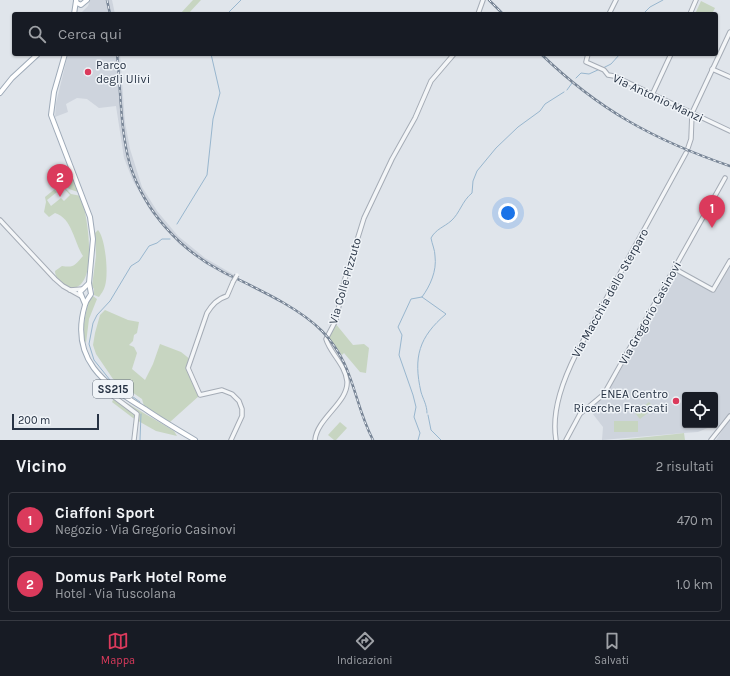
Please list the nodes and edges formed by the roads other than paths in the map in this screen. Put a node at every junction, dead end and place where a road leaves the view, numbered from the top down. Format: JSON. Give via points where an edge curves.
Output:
{"nodes":[{"id":1,"x":76,"y":0,"type":"edge"},
{"id":2,"x":87,"y":0,"type":"edge"},
{"id":3,"x":483,"y":0,"type":"edge"},
{"id":4,"x":616,"y":0,"type":"edge"},
{"id":5,"x":696,"y":0,"type":"edge"},
{"id":6,"x":83,"y":5,"type":"junction"},
{"id":7,"x":74,"y":12,"type":"edge"},
{"id":8,"x":78,"y":12,"type":"edge"},
{"id":9,"x":479,"y":12,"type":"edge"},
{"id":10,"x":610,"y":12,"type":"edge"},
{"id":11,"x":691,"y":12,"type":"edge"},
{"id":12,"x":730,"y":32,"type":"edge"},
{"id":13,"x":36,"y":56,"type":"edge"},
{"id":14,"x":64,"y":56,"type":"edge"},
{"id":15,"x":452,"y":56,"type":"edge"},
{"id":16,"x":587,"y":56,"type":"edge"},
{"id":17,"x":670,"y":56,"type":"edge"},
{"id":18,"x":712,"y":69,"type":"junction"},
{"id":19,"x":730,"y":77,"type":"edge"},
{"id":20,"x":0,"y":93,"type":"edge"},
{"id":21,"x":652,"y":95,"type":"junction"},
{"id":22,"x":692,"y":113,"type":"junction"},
{"id":23,"x":730,"y":130,"type":"edge"},
{"id":24,"x":688,"y":148,"type":"dead end"},
{"id":25,"x":686,"y":153,"type":"dead end"},
{"id":26,"x":725,"y":178,"type":"dead end"},
{"id":27,"x":0,"y":220,"type":"edge"},
{"id":28,"x":730,"y":261,"type":"edge"},
{"id":29,"x":675,"y":269,"type":"junction"},
{"id":30,"x":236,"y":275,"type":"dead end"},
{"id":31,"x":89,"y":283,"type":"junction"},
{"id":32,"x":83,"y":289,"type":"junction"},
{"id":33,"x":69,"y":290,"type":"junction"},
{"id":34,"x":90,"y":291,"type":"junction"},
{"id":35,"x":81,"y":297,"type":"junction"},
{"id":36,"x":88,"y":298,"type":"junction"},
{"id":37,"x":85,"y":304,"type":"junction"},
{"id":38,"x":112,"y":389,"type":"junction"},
{"id":39,"x":730,"y":416,"type":"edge"},
{"id":40,"x":134,"y":440,"type":"edge"},
{"id":41,"x":195,"y":440,"type":"edge"},
{"id":42,"x":230,"y":440,"type":"edge"},
{"id":43,"x":315,"y":440,"type":"edge"},
{"id":44,"x":556,"y":440,"type":"edge"},
{"id":45,"x":566,"y":440,"type":"edge"},
{"id":46,"x":711,"y":440,"type":"edge"}],
"edges":[{"from":1,"to":6,"type":"main road","via":[[78,4]]},
{"from":1,"to":7,"type":"main road"},
{"from":2,"to":6,"type":"main road"},
{"from":3,"to":9,"type":"street"},
{"from":4,"to":10,"type":"street"},
{"from":5,"to":11,"type":"street"},
{"from":6,"to":8,"type":"main road"},
{"from":12,"to":18,"type":"street"},
{"from":13,"to":20,"type":"main road"},
{"from":14,"to":31,"type":"main road","via":[[51,113],[90,217],[93,242]]},
{"from":15,"to":43,"type":"street","name":"Via Colle Pizzuto","via":[[432,79],[363,220],[344,282],[336,320],[326,338],[347,382],[342,398],[317,429]]},
{"from":16,"to":21,"type":"street","name":"Via Antonio Manzi","via":[[587,63],[602,69],[608,76],[614,76]]},
{"from":17,"to":21,"type":"street"},
{"from":18,"to":19,"type":"street"},
{"from":18,"to":22,"type":"street"},
{"from":21,"to":22,"type":"street","name":"Via Antonio Manzi"},
{"from":22,"to":23,"type":"street","name":"Via Antonio Manzi"},
{"from":22,"to":24,"type":"street"},
{"from":25,"to":44,"type":"street","name":"Via Macchia dello Sterparo","via":[[564,379],[555,423]]},
{"from":26,"to":29,"type":"street","name":"Via Gregorio Casinovi"},
{"from":27,"to":33,"type":"street","via":[[48,273]]},
{"from":28,"to":29,"type":"street","via":[[713,290]]},
{"from":29,"to":45,"type":"street","name":"Via Gregorio Casinovi","via":[[604,394],[580,414]]},
{"from":30,"to":42,"type":"street","bridge":true,"via":[[227,296],[220,298],[207,313],[188,368],[200,395],[222,390],[232,394],[240,402],[242,416]]},
{"from":31,"to":32,"type":"main road"},
{"from":31,"to":34,"type":"main road"},
{"from":32,"to":33,"type":"street"},
{"from":32,"to":34,"type":"main road"},
{"from":32,"to":35,"type":"main road","via":[[80,292]]},
{"from":33,"to":35,"type":"street"},
{"from":34,"to":36,"type":"main road","via":[[91,295]]},
{"from":35,"to":36,"type":"main road"},
{"from":35,"to":37,"type":"main road"},
{"from":36,"to":37,"type":"main road"},
{"from":37,"to":38,"type":"main road","number":"SS215","via":[[82,332],[84,349],[96,372]]},
{"from":38,"to":40,"type":"street","via":[[113,396],[137,414]]},
{"from":38,"to":41,"type":"main road","number":"SS215"},
{"from":39,"to":46,"type":"street"}]}
